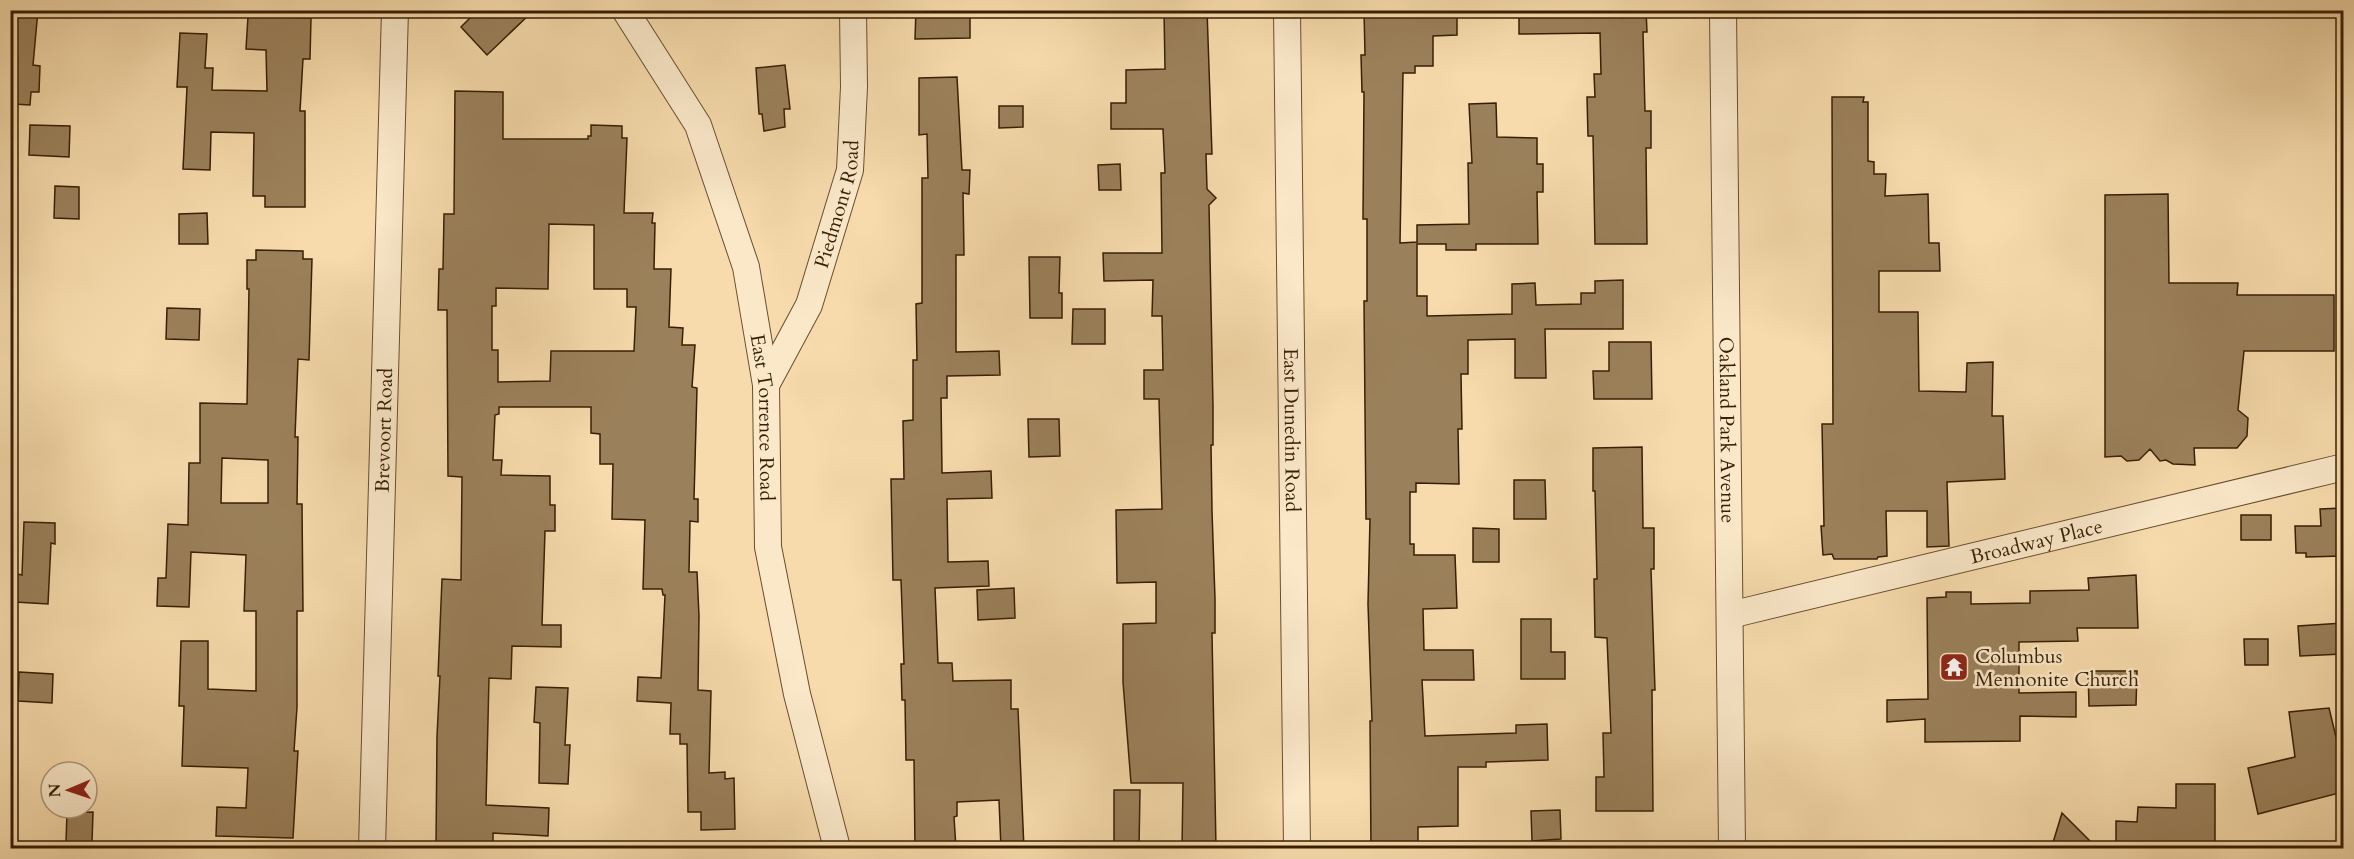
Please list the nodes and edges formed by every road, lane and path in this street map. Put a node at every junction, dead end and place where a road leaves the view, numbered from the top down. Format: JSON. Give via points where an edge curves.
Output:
{"nodes":[{"id":1,"x":395,"y":10,"type":"edge"},
{"id":2,"x":624,"y":10,"type":"edge"},
{"id":3,"x":853,"y":10,"type":"edge"},
{"id":4,"x":1287,"y":10,"type":"edge"},
{"id":5,"x":1724,"y":10,"type":"edge"},
{"id":6,"x":766,"y":385,"type":"junction"},
{"id":7,"x":2343,"y":467,"type":"edge"},
{"id":8,"x":1730,"y":615,"type":"junction"},
{"id":9,"x":372,"y":849,"type":"edge"},
{"id":10,"x":837,"y":849,"type":"edge"},
{"id":11,"x":1297,"y":849,"type":"edge"},
{"id":12,"x":1732,"y":849,"type":"edge"}],
"edges":[{"from":1,"to":9,"type":"street","name":"Brevoort Road"},
{"from":2,"to":6,"type":"street","name":"East Torrence Road","via":[[698,125],[746,267]]},
{"from":3,"to":6,"type":"street","name":"Piedmont Road","via":[[850,170],[809,305]]},
{"from":4,"to":11,"type":"street","name":"East Dunedin Road"},
{"from":5,"to":8,"type":"street","name":"Oakland Park Avenue"},
{"from":6,"to":10,"type":"street","name":"East Torrence Road","via":[[768,546],[797,694]]},
{"from":7,"to":8,"type":"street","name":"Broadway Place"},
{"from":8,"to":12,"type":"street","name":"Oakland Park Avenue"}]}
